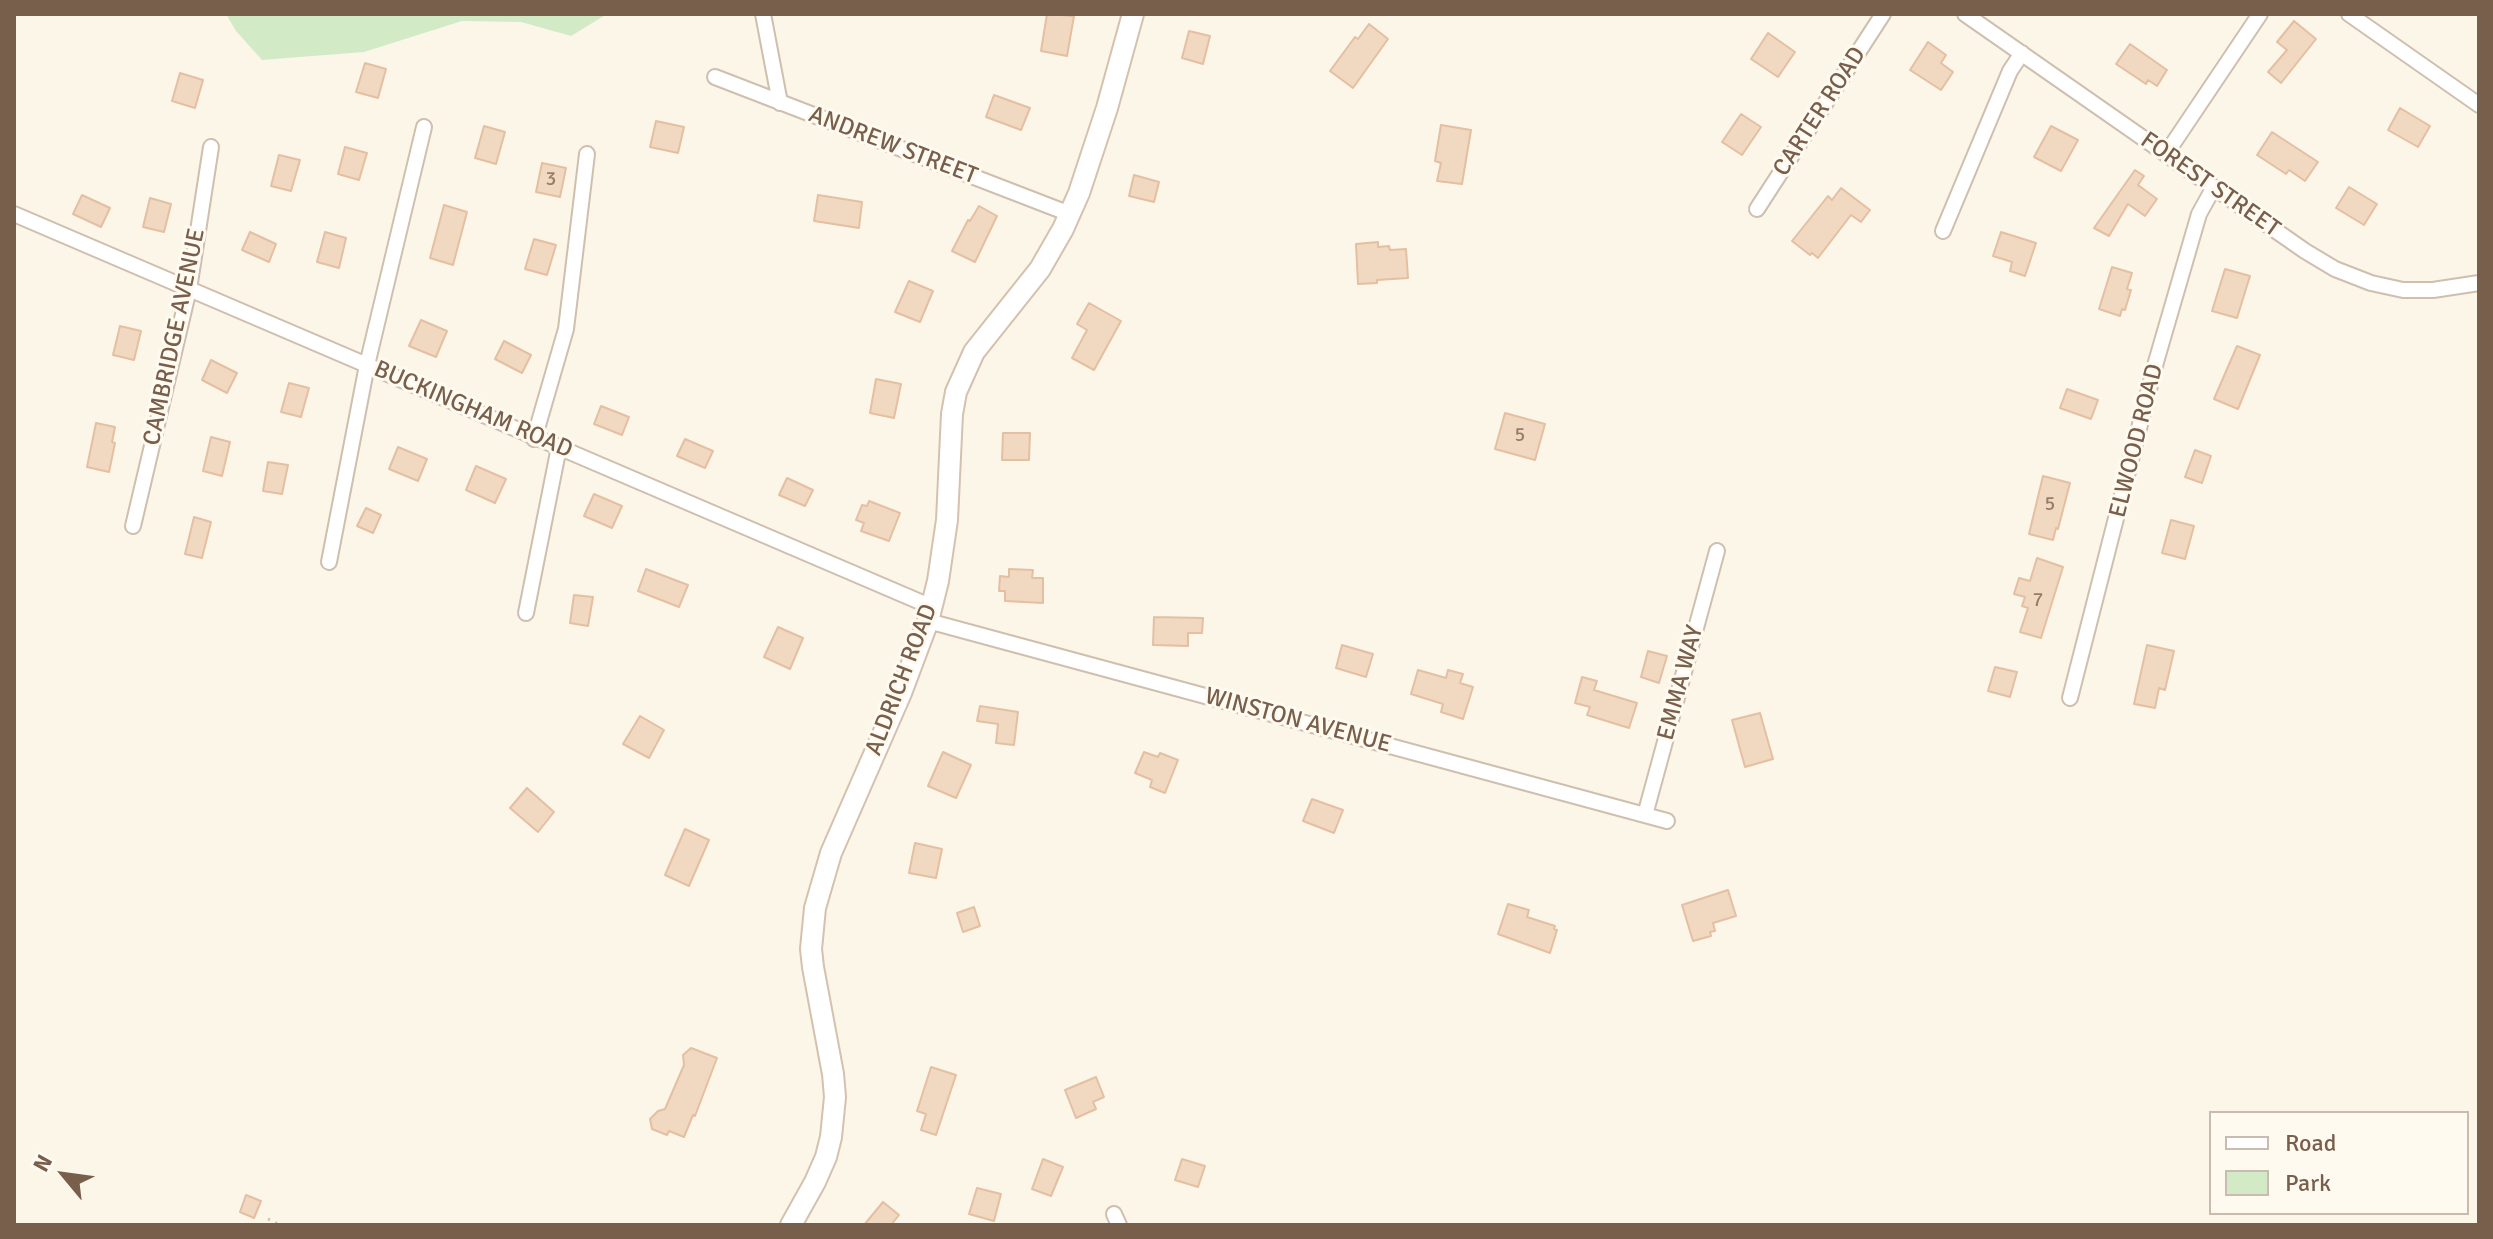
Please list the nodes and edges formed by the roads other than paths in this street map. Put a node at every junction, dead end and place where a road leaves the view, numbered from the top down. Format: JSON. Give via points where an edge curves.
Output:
{"nodes":[{"id":1,"x":763,"y":14,"type":"edge"},
{"id":2,"x":1133,"y":14,"type":"edge"},
{"id":3,"x":1883,"y":14,"type":"edge"},
{"id":4,"x":1965,"y":14,"type":"edge"},
{"id":5,"x":2260,"y":14,"type":"edge"},
{"id":6,"x":2349,"y":14,"type":"edge"},
{"id":7,"x":2022,"y":53,"type":"junction"},
{"id":8,"x":715,"y":77,"type":"dead end"},
{"id":9,"x":780,"y":103,"type":"junction"},
{"id":10,"x":2479,"y":105,"type":"edge"},
{"id":11,"x":424,"y":127,"type":"dead end"},
{"id":12,"x":211,"y":147,"type":"dead end"},
{"id":13,"x":587,"y":154,"type":"dead end"},
{"id":14,"x":2166,"y":154,"type":"junction"},
{"id":15,"x":2214,"y":187,"type":"junction"},
{"id":16,"x":1757,"y":209,"type":"dead end"},
{"id":17,"x":14,"y":214,"type":"edge"},
{"id":18,"x":1070,"y":214,"type":"junction"},
{"id":19,"x":1943,"y":231,"type":"dead end"},
{"id":20,"x":2479,"y":283,"type":"edge"},
{"id":21,"x":189,"y":289,"type":"junction"},
{"id":22,"x":367,"y":365,"type":"junction"},
{"id":23,"x":534,"y":439,"type":"junction"},
{"id":24,"x":559,"y":447,"type":"junction"},
{"id":25,"x":133,"y":526,"type":"dead end"},
{"id":26,"x":1717,"y":551,"type":"dead end"},
{"id":27,"x":329,"y":562,"type":"dead end"},
{"id":28,"x":526,"y":613,"type":"dead end"},
{"id":29,"x":930,"y":614,"type":"junction"},
{"id":30,"x":2070,"y":698,"type":"dead end"},
{"id":31,"x":1645,"y":815,"type":"junction"},
{"id":32,"x":1667,"y":821,"type":"dead end"},
{"id":33,"x":791,"y":1225,"type":"edge"}],
"edges":[{"from":1,"to":9,"type":"street"},
{"from":2,"to":18,"type":"street","name":"ALDRICH ROAD"},
{"from":3,"to":16,"type":"street","name":"CARTER ROAD"},
{"from":4,"to":7,"type":"street","name":"FOREST STREET"},
{"from":5,"to":14,"type":"street"},
{"from":6,"to":10,"type":"street"},
{"from":7,"to":14,"type":"street","name":"FOREST STREET"},
{"from":7,"to":19,"type":"street"},
{"from":8,"to":9,"type":"street","name":"ANDREW STREET"},
{"from":9,"to":18,"type":"street","name":"ANDREW STREET"},
{"from":11,"to":22,"type":"street"},
{"from":12,"to":21,"type":"street","name":"CAMBRIDGE AVENUE"},
{"from":13,"to":23,"type":"street","via":[[566,329]]},
{"from":14,"to":15,"type":"street","name":"FOREST STREET"},
{"from":15,"to":20,"type":"street","name":"FOREST STREET","via":[[2305,251],[2353,277],[2413,290]]},
{"from":15,"to":30,"type":"street","name":"ELWOOD ROAD","via":[[2199,214],[2156,362]]},
{"from":17,"to":21,"type":"street","name":"BUCKINGHAM ROAD"},
{"from":18,"to":29,"type":"street","name":"ALDRICH ROAD","via":[[1040,269],[978,345],[961,378],[952,414],[947,520]]},
{"from":21,"to":22,"type":"street","name":"BUCKINGHAM ROAD"},
{"from":21,"to":25,"type":"street","name":"CAMBRIDGE AVENUE"},
{"from":22,"to":23,"type":"street","name":"BUCKINGHAM ROAD"},
{"from":22,"to":27,"type":"street"},
{"from":23,"to":24,"type":"street","name":"BUCKINGHAM ROAD"},
{"from":24,"to":28,"type":"street"},
{"from":24,"to":29,"type":"street","name":"BUCKINGHAM ROAD"},
{"from":26,"to":31,"type":"street","name":"EMMA WAY"},
{"from":29,"to":31,"type":"street","name":"WINSTON AVENUE"},
{"from":29,"to":33,"type":"street","name":"ALDRICH ROAD","via":[[820,888],[811,949],[833,1074],[833,1119],[826,1157]]},
{"from":31,"to":32,"type":"street","name":"WINSTON AVENUE"}]}
